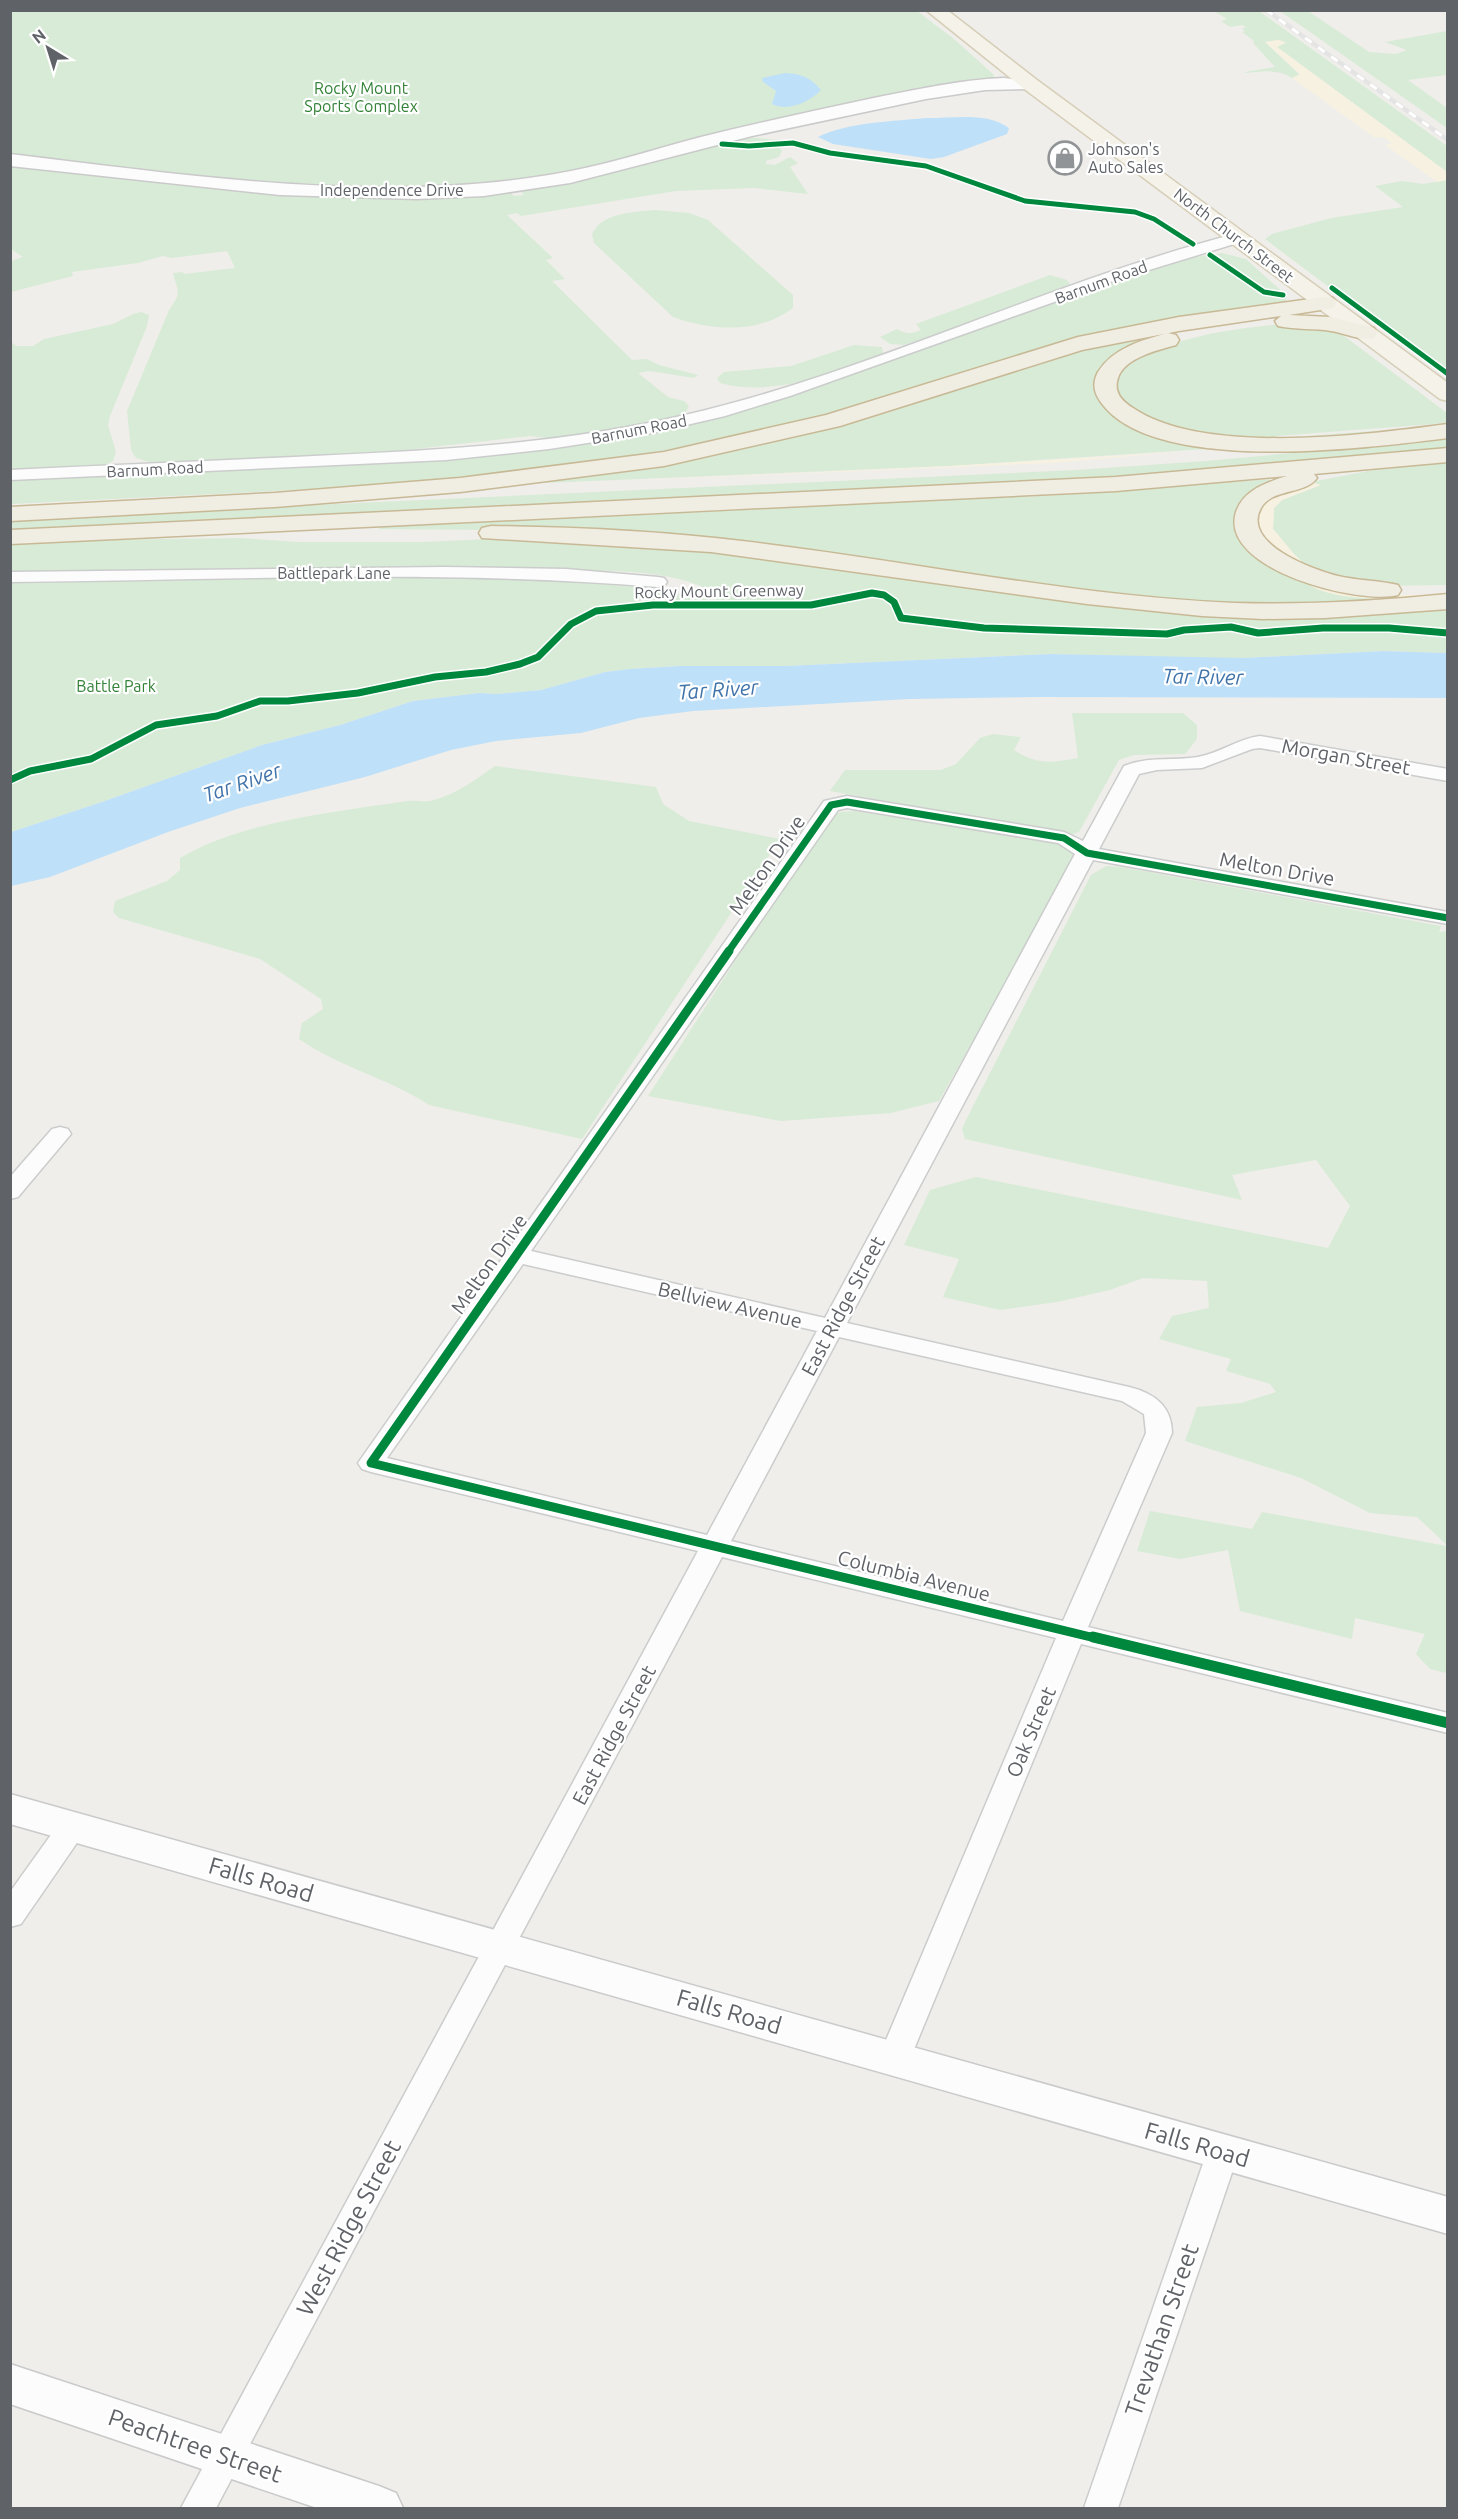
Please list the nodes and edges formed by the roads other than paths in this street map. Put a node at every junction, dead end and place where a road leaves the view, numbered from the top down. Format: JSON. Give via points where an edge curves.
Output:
{"nodes":[{"id":1,"x":935,"y":10,"type":"edge"},
{"id":2,"x":1026,"y":85,"type":"junction"},
{"id":3,"x":10,"y":160,"type":"edge"},
{"id":4,"x":1239,"y":238,"type":"junction"},
{"id":5,"x":1329,"y":306,"type":"junction"},
{"id":6,"x":1263,"y":321,"type":"junction"},
{"id":7,"x":1366,"y":333,"type":"junction"},
{"id":8,"x":1448,"y":394,"type":"edge"},
{"id":9,"x":1369,"y":441,"type":"junction"},
{"id":10,"x":1444,"y":444,"type":"edge"},
{"id":11,"x":10,"y":475,"type":"edge"},
{"id":12,"x":275,"y":500,"type":"junction"},
{"id":13,"x":10,"y":514,"type":"edge"},
{"id":14,"x":205,"y":527,"type":"junction"},
{"id":15,"x":10,"y":537,"type":"edge"},
{"id":16,"x":10,"y":577,"type":"edge"},
{"id":17,"x":658,"y":582,"type":"dead end"},
{"id":18,"x":1448,"y":589,"type":"edge"},
{"id":19,"x":1448,"y":601,"type":"edge"},
{"id":20,"x":1244,"y":743,"type":"joint"},
{"id":21,"x":1448,"y":775,"type":"edge"},
{"id":22,"x":1087,"y":853,"type":"junction"},
{"id":23,"x":1448,"y":918,"type":"edge"},
{"id":24,"x":60,"y":1134,"type":"dead end"},
{"id":25,"x":10,"y":1192,"type":"edge"},
{"id":26,"x":517,"y":1255,"type":"junction"},
{"id":27,"x":831,"y":1329,"type":"junction"},
{"id":28,"x":1152,"y":1406,"type":"joint"},
{"id":29,"x":371,"y":1463,"type":"joint"},
{"id":30,"x":715,"y":1546,"type":"junction"},
{"id":31,"x":1073,"y":1632,"type":"junction"},
{"id":32,"x":1448,"y":1723,"type":"edge"},
{"id":33,"x":10,"y":1809,"type":"edge"},
{"id":34,"x":73,"y":1826,"type":"junction"},
{"id":35,"x":10,"y":1916,"type":"edge"},
{"id":36,"x":500,"y":1947,"type":"junction"},
{"id":37,"x":894,"y":2059,"type":"junction"},
{"id":38,"x":1223,"y":2152,"type":"junction"},
{"id":39,"x":1448,"y":2216,"type":"edge"},
{"id":40,"x":10,"y":2384,"type":"edge"},
{"id":41,"x":226,"y":2456,"type":"junction"},
{"id":42,"x":198,"y":2508,"type":"edge"},
{"id":43,"x":379,"y":2508,"type":"edge"},
{"id":44,"x":1101,"y":2508,"type":"edge"}],
"edges":[{"from":1,"to":2,"type":"main road","name":"North Church Street"},
{"from":2,"to":3,"type":"street","name":"Independence Drive","via":[[1009,91],[768,127],[612,169],[470,189],[378,193],[241,186]]},
{"from":2,"to":4,"type":"main road","name":"North Church Street"},
{"from":4,"to":5,"type":"main road","name":"North Church Street"},
{"from":4,"to":11,"type":"street","name":"Barnum Road","via":[[1166,258],[802,387],[717,412],[623,433],[446,455]]},
{"from":5,"to":6,"type":"highway"},
{"from":5,"to":7,"type":"main road","name":"North Church Street"},
{"from":5,"to":12,"type":"highway","via":[[1179,324],[1078,344],[842,418],[664,459],[460,485]]},
{"from":6,"to":7,"type":"highway","via":[[1330,324]]},
{"from":6,"to":9,"type":"highway","via":[[1176,337],[1132,354],[1108,375],[1105,389],[1123,413],[1136,421],[1198,439],[1256,443]]},
{"from":7,"to":8,"type":"main road","name":"North Church Street"},
{"from":9,"to":10,"type":"highway"},
{"from":9,"to":12,"type":"highway","via":[[1226,455],[958,472]]},
{"from":10,"to":14,"type":"highway","via":[[1116,483]]},
{"from":10,"to":18,"type":"highway","via":[[1296,480],[1261,497],[1249,507],[1244,522],[1249,537],[1268,554],[1312,577],[1364,588]]},
{"from":12,"to":13,"type":"highway"},
{"from":14,"to":15,"type":"highway"},
{"from":14,"to":19,"type":"highway","via":[[643,538],[1203,608],[1282,611]]},
{"from":16,"to":17,"type":"street","name":"Battlepark Lane","via":[[444,572],[566,574]]},
{"from":20,"to":21,"type":"street","name":"Morgan Street","via":[[1260,742]]},
{"from":20,"to":22,"type":"street","name":"East Ridge Street","via":[[1202,762],[1154,764],[1131,770]]},
{"from":22,"to":23,"type":"street","name":"Melton Drive"},
{"from":22,"to":26,"type":"street","name":"Melton Drive","via":[[1064,838],[848,802],[831,805]]},
{"from":22,"to":27,"type":"street","name":"East Ridge Street"},
{"from":24,"to":25,"type":"street"},
{"from":26,"to":27,"type":"street","name":"Bellview Avenue"},
{"from":26,"to":29,"type":"street","name":"Melton Drive"},
{"from":27,"to":28,"type":"street","name":"Bellview Avenue","via":[[1129,1395]]},
{"from":27,"to":30,"type":"street","name":"East Ridge Street"},
{"from":28,"to":31,"type":"street","name":"Oak Street","via":[[1160,1419],[1159,1433]]},
{"from":29,"to":30,"type":"street","name":"Columbia Avenue"},
{"from":30,"to":31,"type":"street","name":"Columbia Avenue"},
{"from":30,"to":36,"type":"street","name":"East Ridge Street"},
{"from":31,"to":32,"type":"street","name":"Columbia Avenue"},
{"from":31,"to":37,"type":"street","name":"Oak Street"},
{"from":33,"to":34,"type":"street","name":"Falls Road"},
{"from":34,"to":35,"type":"street"},
{"from":34,"to":36,"type":"street","name":"Falls Road"},
{"from":36,"to":37,"type":"street","name":"Falls Road"},
{"from":36,"to":41,"type":"street","name":"West Ridge Street"},
{"from":37,"to":38,"type":"street","name":"Falls Road"},
{"from":38,"to":39,"type":"street","name":"Falls Road"},
{"from":38,"to":44,"type":"street","name":"Trevathan Street"},
{"from":40,"to":41,"type":"street","name":"Peachtree Street"},
{"from":41,"to":42,"type":"street","name":"West Ridge Street"},
{"from":41,"to":43,"type":"street","name":"Peachtree Street"}]}
